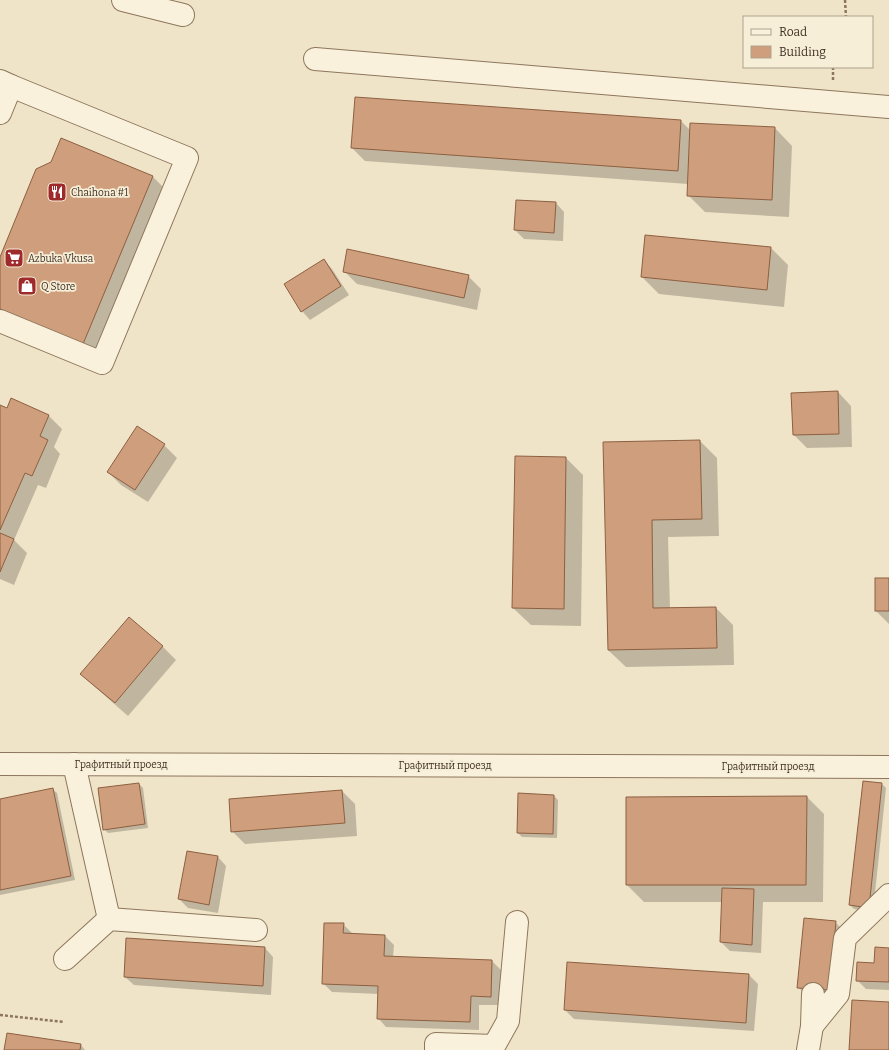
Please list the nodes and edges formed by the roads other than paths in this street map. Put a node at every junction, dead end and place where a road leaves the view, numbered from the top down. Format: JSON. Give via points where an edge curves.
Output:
{"nodes":[{"id":1,"x":123,"y":0,"type":"edge"},
{"id":2,"x":183,"y":15,"type":"dead end"},
{"id":3,"x":315,"y":59,"type":"dead end"},
{"id":4,"x":6,"y":83,"type":"edge"},
{"id":5,"x":889,"y":107,"type":"edge"},
{"id":6,"x":0,"y":113,"type":"edge"},
{"id":7,"x":0,"y":321,"type":"edge"},
{"id":8,"x":0,"y":764,"type":"edge"},
{"id":9,"x":74,"y":764,"type":"junction"},
{"id":10,"x":889,"y":767,"type":"edge"},
{"id":11,"x":889,"y":895,"type":"edge"},
{"id":12,"x":109,"y":919,"type":"junction"},
{"id":13,"x":517,"y":922,"type":"dead end"},
{"id":14,"x":256,"y":930,"type":"dead end"},
{"id":15,"x":65,"y":959,"type":"dead end"},
{"id":16,"x":813,"y":994,"type":"dead end"},
{"id":17,"x":812,"y":1026,"type":"junction"},
{"id":18,"x":436,"y":1050,"type":"edge"},
{"id":19,"x":808,"y":1050,"type":"edge"}],
"edges":[{"from":1,"to":2,"type":"street"},
{"from":3,"to":5,"type":"street"},
{"from":4,"to":6,"type":"street"},
{"from":4,"to":7,"type":"street","via":[[187,158],[102,364]]},
{"from":8,"to":9,"type":"street","name":"Графитный проезд"},
{"from":9,"to":10,"type":"street","name":"Графитный проезд"},
{"from":9,"to":12,"type":"street"},
{"from":11,"to":17,"type":"street","via":[[845,938],[838,994]]},
{"from":12,"to":14,"type":"street"},
{"from":12,"to":15,"type":"street"},
{"from":13,"to":18,"type":"street","via":[[508,1022],[494,1046],[436,1044]]},
{"from":16,"to":17,"type":"street"},
{"from":17,"to":19,"type":"street"}]}
